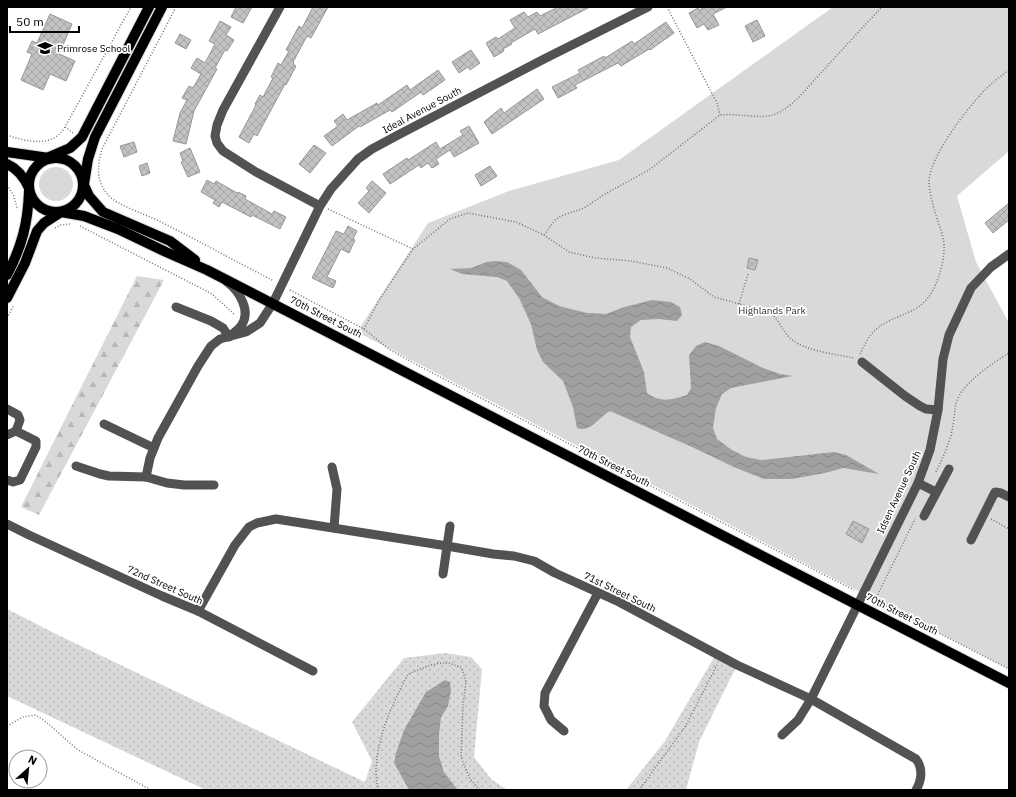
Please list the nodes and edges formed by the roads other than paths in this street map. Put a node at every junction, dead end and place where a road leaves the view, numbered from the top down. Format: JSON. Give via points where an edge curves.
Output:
{"nodes":[{"id":1,"x":149,"y":7,"type":"edge"},
{"id":2,"x":162,"y":7,"type":"edge"},
{"id":3,"x":280,"y":7,"type":"edge"},
{"id":4,"x":648,"y":7,"type":"edge"},
{"id":5,"x":7,"y":152,"type":"edge"},
{"id":6,"x":49,"y":158,"type":"junction"},
{"id":7,"x":7,"y":164,"type":"edge"},
{"id":8,"x":84,"y":184,"type":"junction"},
{"id":9,"x":29,"y":189,"type":"junction"},
{"id":10,"x":320,"y":206,"type":"junction"},
{"id":11,"x":61,"y":212,"type":"junction"},
{"id":12,"x":1009,"y":254,"type":"edge"},
{"id":13,"x":207,"y":270,"type":"junction"},
{"id":14,"x":7,"y":275,"type":"edge"},
{"id":15,"x":219,"y":276,"type":"junction"},
{"id":16,"x":10,"y":302,"type":"edge"},
{"id":17,"x":272,"y":303,"type":"junction"},
{"id":18,"x":176,"y":307,"type":"dead end"},
{"id":19,"x":229,"y":336,"type":"junction"},
{"id":20,"x":862,"y":362,"type":"dead end"},
{"id":21,"x":7,"y":409,"type":"edge"},
{"id":22,"x":938,"y":410,"type":"junction"},
{"id":23,"x":104,"y":424,"type":"dead end"},
{"id":24,"x":16,"y":431,"type":"junction"},
{"id":25,"x":7,"y":435,"type":"edge"},
{"id":26,"x":154,"y":448,"type":"junction"},
{"id":27,"x":76,"y":466,"type":"dead end"},
{"id":28,"x":332,"y":467,"type":"dead end"},
{"id":29,"x":948,"y":469,"type":"dead end"},
{"id":30,"x":146,"y":476,"type":"junction"},
{"id":31,"x":7,"y":480,"type":"edge"},
{"id":32,"x":918,"y":483,"type":"junction"},
{"id":33,"x":214,"y":485,"type":"dead end"},
{"id":34,"x":932,"y":490,"type":"junction"},
{"id":35,"x":1009,"y":497,"type":"edge"},
{"id":36,"x":920,"y":516,"type":"road end"},
{"id":37,"x":7,"y":524,"type":"edge"},
{"id":38,"x":450,"y":526,"type":"dead end"},
{"id":39,"x":334,"y":528,"type":"junction"},
{"id":40,"x":971,"y":540,"type":"dead end"},
{"id":41,"x":447,"y":546,"type":"junction"},
{"id":42,"x":443,"y":574,"type":"dead end"},
{"id":43,"x":598,"y":592,"type":"junction"},
{"id":44,"x":857,"y":605,"type":"junction"},
{"id":45,"x":198,"y":611,"type":"junction"},
{"id":46,"x":313,"y":671,"type":"dead end"},
{"id":47,"x":1009,"y":683,"type":"edge"},
{"id":48,"x":811,"y":699,"type":"junction"},
{"id":49,"x":564,"y":731,"type":"dead end"},
{"id":50,"x":782,"y":734,"type":"dead end"},
{"id":51,"x":916,"y":790,"type":"edge"}],
"edges":[{"from":1,"to":6,"type":"main road","via":[[82,137],[70,148]]},
{"from":2,"to":8,"type":"main road","via":[[95,137]]},
{"from":3,"to":10,"type":"street","via":[[223,110],[215,136],[223,151]]},
{"from":4,"to":10,"type":"street","name":"Ideal Avenue South","via":[[372,149],[346,172]]},
{"from":5,"to":6,"type":"main road"},
{"from":6,"to":8,"type":"main road","via":[[72,162],[79,169]]},
{"from":6,"to":9,"type":"main road","via":[[34,169]]},
{"from":7,"to":9,"type":"main road","via":[[21,174]]},
{"from":8,"to":11,"type":"main road","via":[[77,202]]},
{"from":8,"to":13,"type":"main road","name":"70th Street South","via":[[88,196],[103,212],[170,242]]},
{"from":9,"to":11,"type":"main road","via":[[35,201],[41,206]]},
{"from":9,"to":14,"type":"main road","via":[[25,230]]},
{"from":10,"to":17,"type":"street","name":"Ideal Avenue South"},
{"from":11,"to":13,"type":"main road","name":"70th Street South","via":[[84,216],[118,229]]},
{"from":11,"to":16,"type":"main road","via":[[37,231]]},
{"from":12,"to":22,"type":"street","name":"Idsen Avenue South","via":[[991,267],[971,288],[949,335],[943,359]]},
{"from":13,"to":15,"type":"main road","name":"70th Street South"},
{"from":15,"to":17,"type":"main road","name":"70th Street South"},
{"from":15,"to":19,"type":"street","via":[[232,286],[243,301],[246,316],[241,326]]},
{"from":17,"to":19,"type":"street","name":"Ideal Avenue South","via":[[260,323],[246,332]]},
{"from":17,"to":44,"type":"main road","name":"70th Street South"},
{"from":18,"to":19,"type":"street","via":[[211,321],[223,328]]},
{"from":19,"to":26,"type":"street","via":[[211,346]]},
{"from":20,"to":22,"type":"street","via":[[920,406]]},
{"from":21,"to":24,"type":"street","via":[[18,415],[20,420]]},
{"from":22,"to":32,"type":"street","name":"Idsen Avenue South","via":[[930,450]]},
{"from":23,"to":26,"type":"street"},
{"from":24,"to":25,"type":"street"},
{"from":24,"to":31,"type":"street","via":[[36,441],[36,447],[20,480]]},
{"from":26,"to":30,"type":"street"},
{"from":27,"to":30,"type":"street","via":[[109,476]]},
{"from":28,"to":39,"type":"street","via":[[337,489]]},
{"from":29,"to":34,"type":"street"},
{"from":30,"to":33,"type":"street","via":[[167,483]]},
{"from":32,"to":34,"type":"street"},
{"from":32,"to":44,"type":"street","name":"Idsen Avenue South"},
{"from":34,"to":36,"type":"street"},
{"from":35,"to":40,"type":"street","via":[[995,492]]},
{"from":37,"to":45,"type":"street","name":"72nd Street South"},
{"from":38,"to":41,"type":"street"},
{"from":39,"to":41,"type":"street","name":"71st Street South"},
{"from":39,"to":45,"type":"street","name":"71st Street South","via":[[276,519],[249,527],[235,545]]},
{"from":41,"to":42,"type":"street"},
{"from":41,"to":43,"type":"street","name":"71st Street South","via":[[534,560],[555,573]]},
{"from":43,"to":48,"type":"street","name":"71st Street South"},
{"from":43,"to":49,"type":"street","via":[[545,693],[544,706],[551,720]]},
{"from":44,"to":47,"type":"main road","name":"70th Street South"},
{"from":44,"to":48,"type":"street","name":"Idsen Avenue South"},
{"from":45,"to":46,"type":"street","name":"72nd Street South"},
{"from":48,"to":50,"type":"street","name":"Idsen Avenue South","via":[[798,720]]},
{"from":48,"to":51,"type":"street","name":"71st Street South","via":[[916,759],[920,764],[921,775]]}]}
